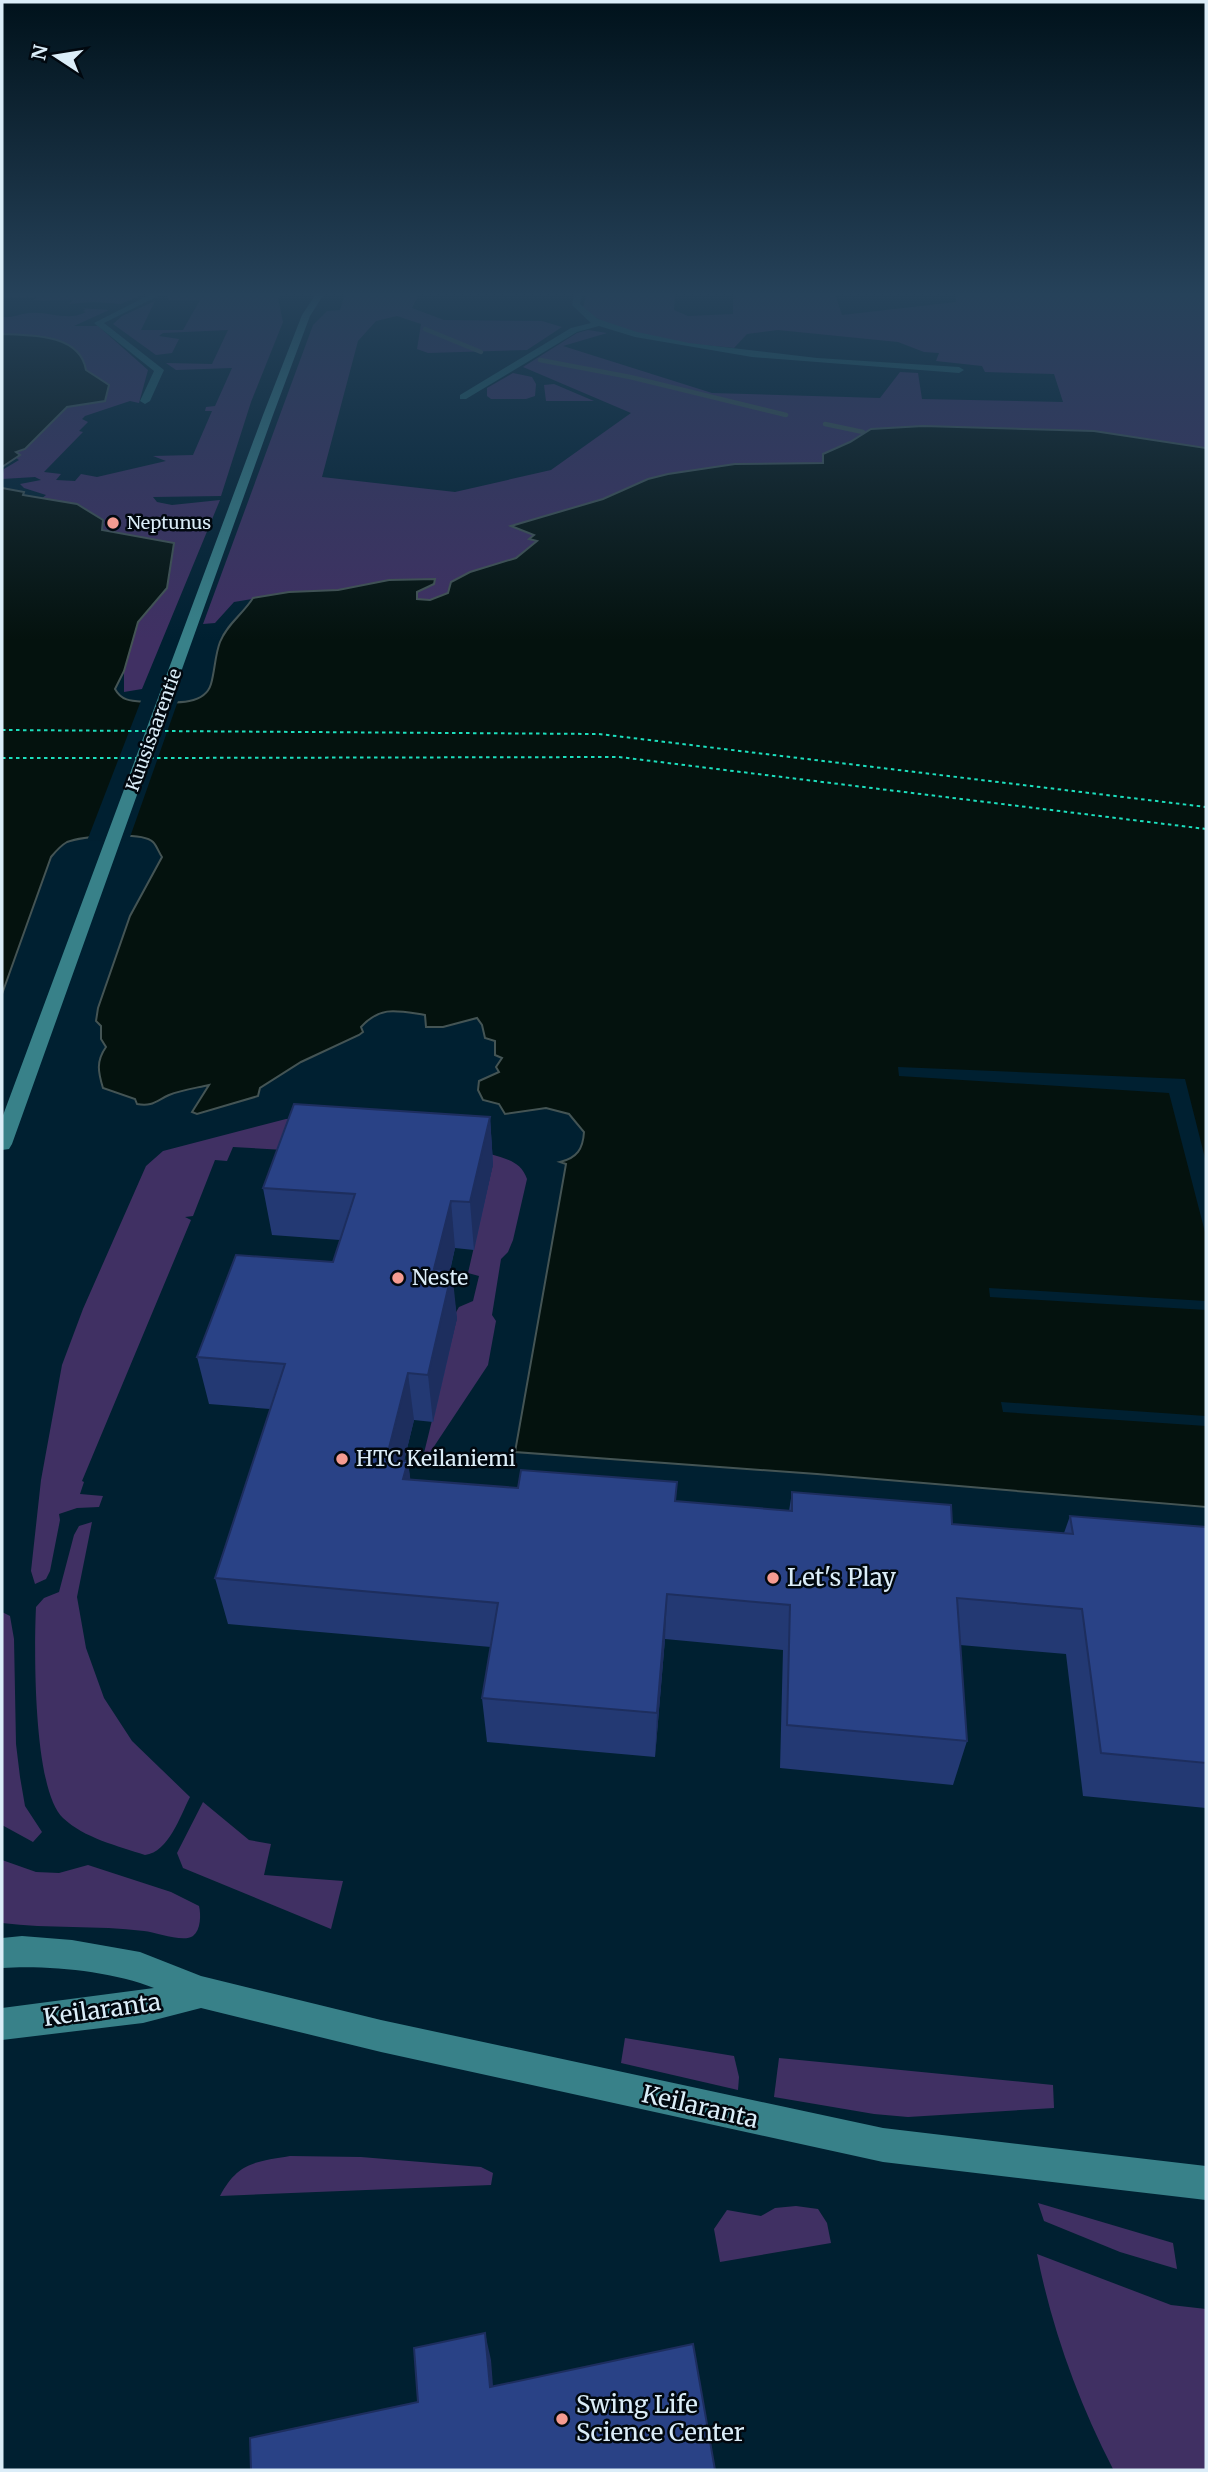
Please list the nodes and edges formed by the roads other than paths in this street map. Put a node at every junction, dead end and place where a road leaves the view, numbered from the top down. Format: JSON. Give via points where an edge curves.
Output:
{"nodes":[{"id":1,"x":271,"y":409,"type":"edge"},
{"id":2,"x":2,"y":1144,"type":"edge"},
{"id":3,"x":2,"y":1953,"type":"edge"},
{"id":4,"x":201,"y":1992,"type":"junction"},
{"id":5,"x":2,"y":2024,"type":"edge"},
{"id":6,"x":1206,"y":2183,"type":"edge"}],
"edges":[{"from":1,"to":2,"type":"main road","name":"Kuusisaarentie"},
{"from":3,"to":4,"type":"main road","name":"Keilaranta","via":[[72,1955],[140,1967]]},
{"from":4,"to":5,"type":"main road","name":"Keilaranta","via":[[144,2007]]},
{"from":4,"to":6,"type":"main road","name":"Keilaranta","via":[[884,2146]]}]}
